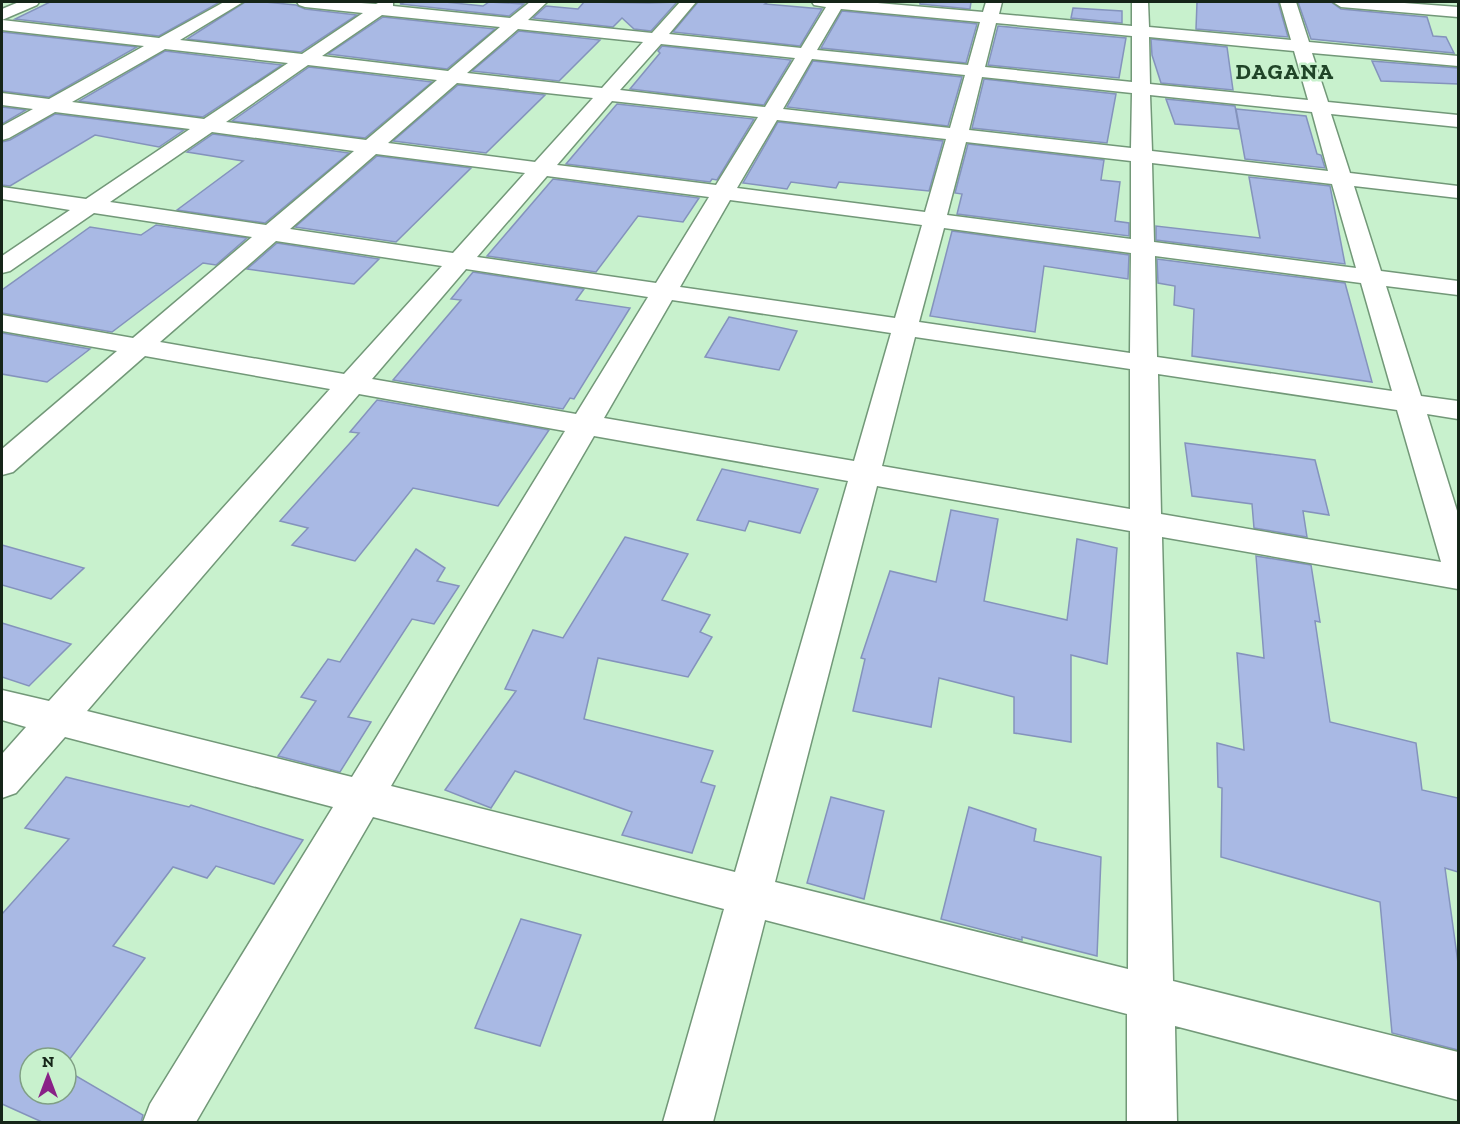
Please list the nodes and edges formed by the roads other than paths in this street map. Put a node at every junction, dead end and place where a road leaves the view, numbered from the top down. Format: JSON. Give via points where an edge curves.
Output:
{"nodes":[{"id":1,"x":31,"y":2,"type":"edge"},
{"id":2,"x":235,"y":2,"type":"edge"},
{"id":3,"x":305,"y":2,"type":"edge"},
{"id":4,"x":538,"y":2,"type":"edge"},
{"id":5,"x":688,"y":2,"type":"edge"},
{"id":6,"x":831,"y":2,"type":"edge"},
{"id":7,"x":1288,"y":2,"type":"edge"},
{"id":8,"x":1341,"y":2,"type":"edge"},
{"id":9,"x":386,"y":5,"type":"edge"},
{"id":10,"x":1451,"y":8,"type":"edge"},
{"id":11,"x":992,"y":9,"type":"edge"},
{"id":12,"x":2,"y":15,"type":"edge"},
{"id":13,"x":1140,"y":16,"type":"edge"},
{"id":14,"x":514,"y":23,"type":"junction"},
{"id":15,"x":2,"y":25,"type":"edge"},
{"id":16,"x":1458,"y":26,"type":"edge"},
{"id":17,"x":656,"y":38,"type":"junction"},
{"id":18,"x":161,"y":44,"type":"junction"},
{"id":19,"x":1302,"y":46,"type":"junction"},
{"id":20,"x":806,"y":53,"type":"junction"},
{"id":21,"x":305,"y":60,"type":"junction"},
{"id":22,"x":1458,"y":61,"type":"edge"},
{"id":23,"x":975,"y":71,"type":"junction"},
{"id":24,"x":452,"y":77,"type":"junction"},
{"id":25,"x":1140,"y":88,"type":"junction"},
{"id":26,"x":606,"y":95,"type":"junction"},
{"id":27,"x":2,"y":99,"type":"edge"},
{"id":28,"x":51,"y":105,"type":"junction"},
{"id":29,"x":1320,"y":106,"type":"junction"},
{"id":30,"x":770,"y":113,"type":"junction"},
{"id":31,"x":1458,"y":121,"type":"edge"},
{"id":32,"x":208,"y":126,"type":"junction"},
{"id":33,"x":2,"y":134,"type":"edge"},
{"id":34,"x":958,"y":135,"type":"junction"},
{"id":35,"x":370,"y":147,"type":"junction"},
{"id":36,"x":1141,"y":156,"type":"junction"},
{"id":37,"x":541,"y":169,"type":"junction"},
{"id":38,"x":1342,"y":179,"type":"junction"},
{"id":39,"x":723,"y":192,"type":"junction"},
{"id":40,"x":1458,"y":192,"type":"edge"},
{"id":41,"x":2,"y":193,"type":"edge"},
{"id":42,"x":90,"y":206,"type":"junction"},
{"id":43,"x":935,"y":220,"type":"junction"},
{"id":44,"x":271,"y":233,"type":"junction"},
{"id":45,"x":1142,"y":247,"type":"junction"},
{"id":46,"x":460,"y":261,"type":"junction"},
{"id":47,"x":2,"y":266,"type":"edge"},
{"id":48,"x":1371,"y":276,"type":"junction"},
{"id":49,"x":1458,"y":288,"type":"edge"},
{"id":50,"x":664,"y":292,"type":"junction"},
{"id":51,"x":2,"y":323,"type":"edge"},
{"id":52,"x":906,"y":327,"type":"junction"},
{"id":53,"x":137,"y":347,"type":"junction"},
{"id":54,"x":1143,"y":363,"type":"junction"},
{"id":55,"x":351,"y":384,"type":"junction"},
{"id":56,"x":1409,"y":403,"type":"junction"},
{"id":57,"x":1458,"y":410,"type":"edge"},
{"id":58,"x":585,"y":425,"type":"junction"},
{"id":59,"x":2,"y":465,"type":"edge"},
{"id":60,"x":866,"y":474,"type":"junction"},
{"id":61,"x":1146,"y":523,"type":"junction"},
{"id":62,"x":1458,"y":565,"type":"edge"},
{"id":63,"x":1458,"y":577,"type":"edge"},
{"id":64,"x":2,"y":705,"type":"edge"},
{"id":65,"x":56,"y":719,"type":"junction"},
{"id":66,"x":2,"y":781,"type":"edge"},
{"id":67,"x":362,"y":798,"type":"junction"},
{"id":68,"x":750,"y":896,"type":"junction"},
{"id":69,"x":1151,"y":999,"type":"junction"},
{"id":70,"x":1458,"y":1076,"type":"edge"},
{"id":71,"x":168,"y":1122,"type":"edge"},
{"id":72,"x":688,"y":1122,"type":"edge"},
{"id":73,"x":1152,"y":1122,"type":"edge"}],
"edges":[{"from":1,"to":12,"type":"street"},
{"from":2,"to":18,"type":"street"},
{"from":3,"to":9,"type":"street"},
{"from":4,"to":14,"type":"street"},
{"from":5,"to":17,"type":"street"},
{"from":6,"to":11,"type":"street"},
{"from":6,"to":20,"type":"street"},
{"from":7,"to":19,"type":"street"},
{"from":8,"to":10,"type":"street"},
{"from":9,"to":14,"type":"street"},
{"from":9,"to":21,"type":"street"},
{"from":10,"to":16,"type":"street"},
{"from":11,"to":13,"type":"street"},
{"from":11,"to":23,"type":"street"},
{"from":13,"to":19,"type":"street"},
{"from":13,"to":25,"type":"street"},
{"from":14,"to":17,"type":"street"},
{"from":14,"to":24,"type":"street"},
{"from":15,"to":18,"type":"street"},
{"from":17,"to":20,"type":"street"},
{"from":17,"to":26,"type":"street"},
{"from":18,"to":21,"type":"street"},
{"from":18,"to":28,"type":"street"},
{"from":19,"to":22,"type":"street"},
{"from":19,"to":29,"type":"street"},
{"from":20,"to":23,"type":"street"},
{"from":20,"to":30,"type":"street"},
{"from":21,"to":24,"type":"street"},
{"from":21,"to":32,"type":"street"},
{"from":23,"to":25,"type":"street"},
{"from":23,"to":34,"type":"street"},
{"from":24,"to":26,"type":"street"},
{"from":24,"to":35,"type":"street"},
{"from":25,"to":29,"type":"street"},
{"from":25,"to":36,"type":"street"},
{"from":26,"to":30,"type":"street"},
{"from":26,"to":37,"type":"street"},
{"from":27,"to":28,"type":"street"},
{"from":28,"to":32,"type":"street"},
{"from":28,"to":33,"type":"street"},
{"from":29,"to":31,"type":"street"},
{"from":29,"to":38,"type":"street"},
{"from":30,"to":34,"type":"street"},
{"from":30,"to":39,"type":"street"},
{"from":32,"to":35,"type":"street"},
{"from":32,"to":42,"type":"street"},
{"from":34,"to":36,"type":"street"},
{"from":34,"to":43,"type":"street"},
{"from":35,"to":37,"type":"street"},
{"from":35,"to":44,"type":"street"},
{"from":36,"to":38,"type":"street"},
{"from":36,"to":45,"type":"street"},
{"from":37,"to":39,"type":"street"},
{"from":37,"to":46,"type":"street"},
{"from":38,"to":40,"type":"street"},
{"from":38,"to":48,"type":"street"},
{"from":39,"to":43,"type":"street"},
{"from":39,"to":50,"type":"street"},
{"from":41,"to":42,"type":"street"},
{"from":42,"to":44,"type":"street"},
{"from":42,"to":47,"type":"street"},
{"from":43,"to":45,"type":"street"},
{"from":43,"to":52,"type":"street"},
{"from":44,"to":46,"type":"street"},
{"from":44,"to":53,"type":"street"},
{"from":45,"to":48,"type":"street"},
{"from":45,"to":54,"type":"street"},
{"from":46,"to":50,"type":"street"},
{"from":46,"to":55,"type":"street"},
{"from":48,"to":49,"type":"street"},
{"from":48,"to":56,"type":"street"},
{"from":50,"to":52,"type":"street"},
{"from":50,"to":58,"type":"street"},
{"from":51,"to":53,"type":"street"},
{"from":52,"to":54,"type":"street"},
{"from":52,"to":60,"type":"street"},
{"from":53,"to":55,"type":"street"},
{"from":53,"to":59,"type":"street"},
{"from":54,"to":56,"type":"street"},
{"from":54,"to":61,"type":"street"},
{"from":55,"to":58,"type":"street"},
{"from":55,"to":65,"type":"street"},
{"from":56,"to":57,"type":"street"},
{"from":56,"to":62,"type":"street"},
{"from":58,"to":60,"type":"street"},
{"from":58,"to":67,"type":"street"},
{"from":60,"to":61,"type":"street"},
{"from":60,"to":68,"type":"street"},
{"from":61,"to":63,"type":"street"},
{"from":61,"to":69,"type":"street"},
{"from":64,"to":65,"type":"street"},
{"from":65,"to":66,"type":"street"},
{"from":65,"to":67,"type":"street"},
{"from":67,"to":68,"type":"street"},
{"from":67,"to":71,"type":"street"},
{"from":68,"to":69,"type":"street"},
{"from":68,"to":72,"type":"street"},
{"from":69,"to":70,"type":"street"},
{"from":69,"to":73,"type":"street"}]}
